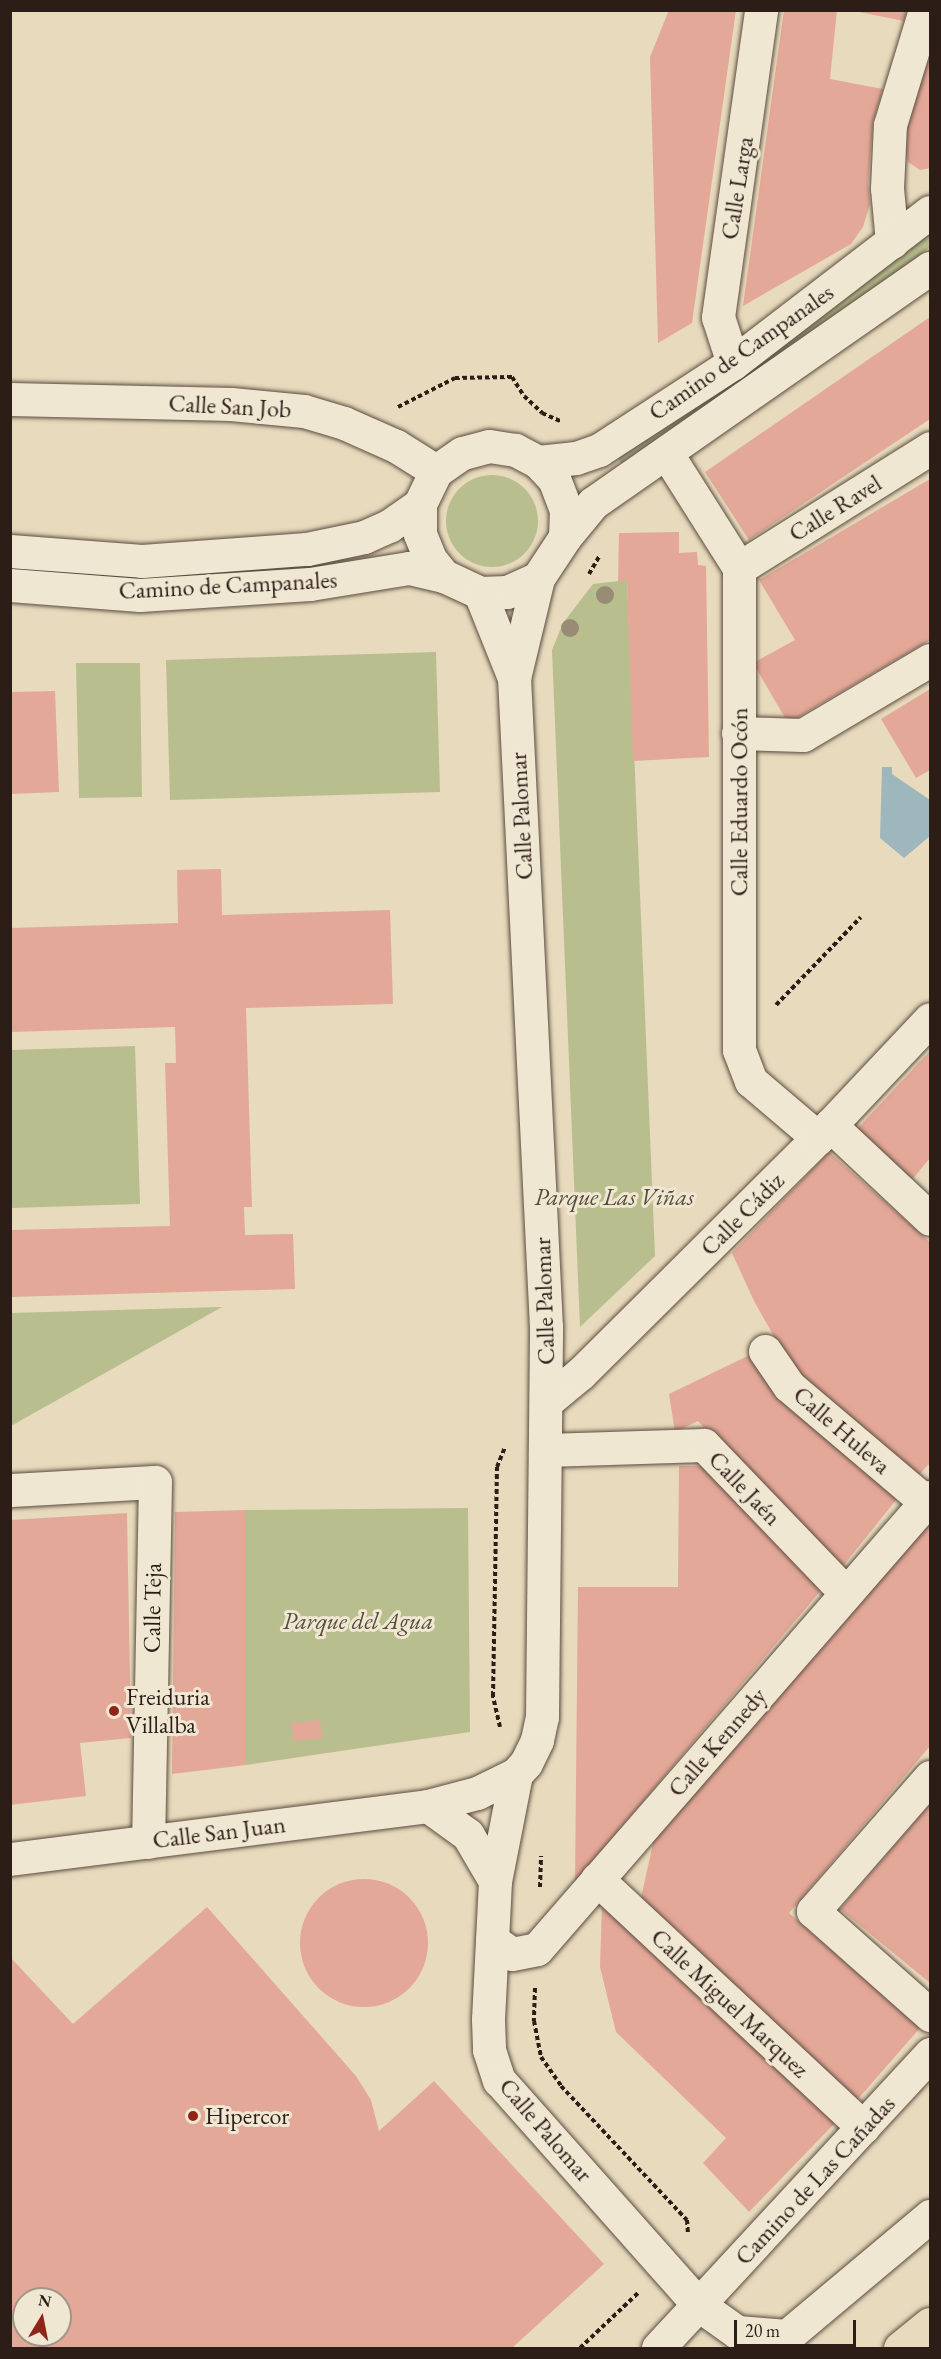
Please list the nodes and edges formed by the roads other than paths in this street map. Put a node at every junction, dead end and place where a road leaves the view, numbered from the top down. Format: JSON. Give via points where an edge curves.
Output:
{"nodes":[{"id":1,"x":761,"y":10,"type":"edge"},
{"id":2,"x":925,"y":10,"type":"edge"},
{"id":3,"x":930,"y":212,"type":"edge"},
{"id":4,"x":892,"y":242,"type":"junction"},
{"id":5,"x":930,"y":268,"type":"edge"},
{"id":6,"x":733,"y":363,"type":"junction"},
{"id":7,"x":10,"y":399,"type":"edge"},
{"id":8,"x":930,"y":448,"type":"edge"},
{"id":9,"x":667,"y":454,"type":"junction"},
{"id":10,"x":538,"y":462,"type":"junction"},
{"id":11,"x":436,"y":471,"type":"junction"},
{"id":12,"x":420,"y":504,"type":"junction"},
{"id":13,"x":565,"y":537,"type":"junction"},
{"id":14,"x":10,"y":551,"type":"edge"},
{"id":15,"x":739,"y":568,"type":"junction"},
{"id":16,"x":444,"y":576,"type":"junction"},
{"id":17,"x":538,"y":578,"type":"junction"},
{"id":18,"x":10,"y":585,"type":"edge"},
{"id":19,"x":480,"y":593,"type":"junction"},
{"id":20,"x":930,"y":660,"type":"edge"},
{"id":21,"x":514,"y":678,"type":"junction"},
{"id":22,"x":738,"y":733,"type":"junction"},
{"id":23,"x":930,"y":1019,"type":"edge"},
{"id":24,"x":824,"y":1132,"type":"junction"},
{"id":25,"x":930,"y":1219,"type":"edge"},
{"id":26,"x":765,"y":1351,"type":"dead end"},
{"id":27,"x":546,"y":1402,"type":"junction"},
{"id":28,"x":546,"y":1450,"type":"junction"},
{"id":29,"x":10,"y":1490,"type":"edge"},
{"id":30,"x":928,"y":1499,"type":"edge"},
{"id":31,"x":846,"y":1593,"type":"junction"},
{"id":32,"x":516,"y":1774,"type":"junction"},
{"id":33,"x":930,"y":1776,"type":"edge"},
{"id":34,"x":428,"y":1806,"type":"junction"},
{"id":35,"x":148,"y":1842,"type":"junction"},
{"id":36,"x":10,"y":1859,"type":"edge"},
{"id":37,"x":597,"y":1879,"type":"junction"},
{"id":38,"x":495,"y":1881,"type":"junction"},
{"id":39,"x":492,"y":1940,"type":"junction"},
{"id":40,"x":930,"y":2015,"type":"edge"},
{"id":41,"x":930,"y":2054,"type":"edge"},
{"id":42,"x":863,"y":2127,"type":"junction"},
{"id":43,"x":930,"y":2216,"type":"edge"},
{"id":44,"x":699,"y":2305,"type":"junction"},
{"id":45,"x":930,"y":2324,"type":"edge"},
{"id":46,"x":658,"y":2349,"type":"edge"},
{"id":47,"x":900,"y":2349,"type":"edge"}],
"edges":[{"from":1,"to":6,"type":"street","name":"Calle Larga","via":[[718,317]]},
{"from":2,"to":4,"type":"street","via":[[890,125],[887,188]]},
{"from":3,"to":4,"type":"street","name":"Camino de Campanales"},
{"from":4,"to":6,"type":"street","name":"Camino de Campanales"},
{"from":5,"to":9,"type":"street","name":"Camino de Campanales"},
{"from":6,"to":10,"type":"street","name":"Camino de Campanales","via":[[599,450],[576,458]]},
{"from":7,"to":11,"type":"street","name":"Calle San Job","via":[[231,404],[303,411],[344,423],[396,446]]},
{"from":8,"to":15,"type":"street","name":"Calle Ravel"},
{"from":9,"to":13,"type":"street","name":"Camino de Campanales","via":[[593,503]]},
{"from":9,"to":15,"type":"street"},
{"from":10,"to":11,"type":"street","via":[[515,450],[489,446],[462,453]]},
{"from":10,"to":13,"type":"street","via":[[554,479],[566,510]]},
{"from":11,"to":12,"type":"street"},
{"from":12,"to":14,"type":"street","name":"Camino de Campanales","via":[[389,526],[364,537],[307,549],[142,561]]},
{"from":12,"to":16,"type":"street","via":[[420,534],[430,560]]},
{"from":13,"to":17,"type":"street"},
{"from":15,"to":22,"type":"street","name":"Calle Eduardo Ocón"},
{"from":16,"to":18,"type":"street","name":"Camino de Campanales","via":[[409,568],[310,584],[140,595]]},
{"from":16,"to":19,"type":"street"},
{"from":17,"to":19,"type":"street","via":[[507,592]]},
{"from":17,"to":21,"type":"street","name":"Calle Palomar"},
{"from":19,"to":21,"type":"street","name":"Calle Palomar"},
{"from":20,"to":22,"type":"street","via":[[803,735]]},
{"from":21,"to":27,"type":"street","name":"Calle Palomar","via":[[545,1302]]},
{"from":22,"to":24,"type":"street","name":"Calle Eduardo Ocón","via":[[739,1043],[751,1081]]},
{"from":23,"to":24,"type":"street","name":"Calle Cádiz"},
{"from":24,"to":25,"type":"street","name":"Calle Eduardo Ocón"},
{"from":24,"to":27,"type":"street","name":"Calle Cádiz","via":[[581,1373]]},
{"from":26,"to":30,"type":"street","name":"Calle Huleva","via":[[789,1386]]},
{"from":27,"to":28,"type":"street","name":"Calle Palomar"},
{"from":28,"to":31,"type":"street","name":"Calle Jaén","via":[[704,1445]]},
{"from":28,"to":32,"type":"street","name":"Calle Palomar","via":[[542,1718],[537,1740]]},
{"from":29,"to":35,"type":"street","name":"Calle Teja","via":[[154,1482]]},
{"from":30,"to":31,"type":"street","name":"Calle Kennedy"},
{"from":31,"to":37,"type":"street","name":"Calle Kennedy"},
{"from":32,"to":34,"type":"street","via":[[477,1793]]},
{"from":32,"to":38,"type":"street","name":"Calle Palomar"},
{"from":33,"to":40,"type":"street","via":[[813,1911]]},
{"from":34,"to":35,"type":"street","name":"Calle San Juan"},
{"from":34,"to":38,"type":"street","via":[[468,1835]]},
{"from":35,"to":36,"type":"street","name":"Calle San Juan"},
{"from":37,"to":39,"type":"street","name":"Calle Kennedy","via":[[537,1948],[512,1954]]},
{"from":37,"to":42,"type":"street","name":"Calle Miguel Marquez"},
{"from":38,"to":39,"type":"street","name":"Calle Palomar"},
{"from":39,"to":44,"type":"street","name":"Calle Palomar","via":[[489,2050],[499,2080]]},
{"from":41,"to":42,"type":"street","name":"Camino de Las Cañadas"},
{"from":42,"to":44,"type":"street","name":"Camino de Las Cañadas"},
{"from":43,"to":44,"type":"street","name":"Calle Palomar","via":[[787,2336],[736,2332]]},
{"from":44,"to":46,"type":"street","name":"Camino de Las Cañadas"},
{"from":45,"to":47,"type":"highway"}]}
